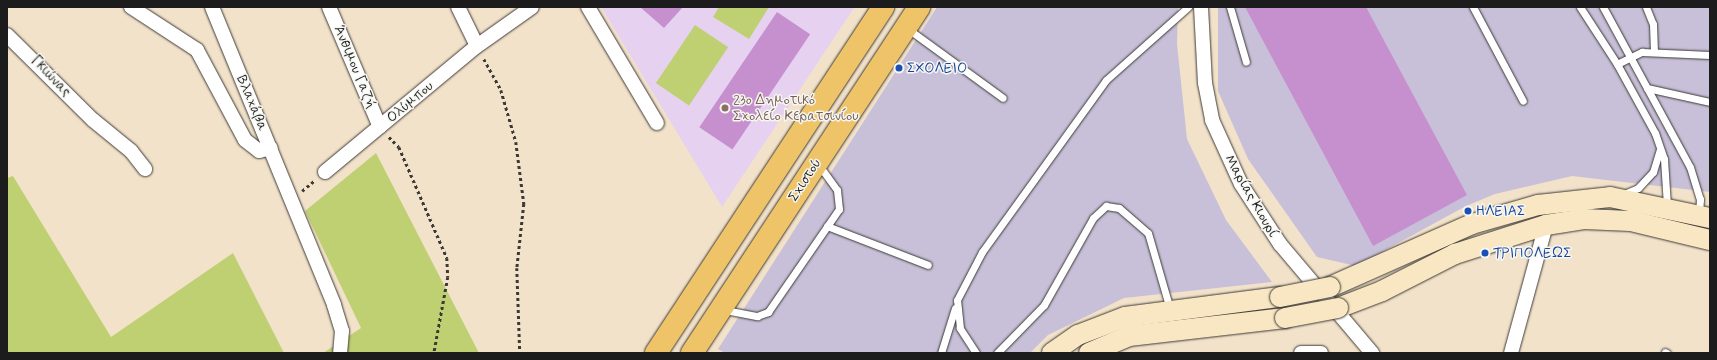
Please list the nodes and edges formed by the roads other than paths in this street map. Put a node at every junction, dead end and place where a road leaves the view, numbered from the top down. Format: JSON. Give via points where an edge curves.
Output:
{"nodes":[{"id":1,"x":131,"y":7,"type":"edge"},
{"id":2,"x":212,"y":7,"type":"edge"},
{"id":3,"x":329,"y":7,"type":"edge"},
{"id":4,"x":458,"y":7,"type":"edge"},
{"id":5,"x":532,"y":7,"type":"edge"},
{"id":6,"x":588,"y":7,"type":"edge"},
{"id":7,"x":883,"y":7,"type":"edge"},
{"id":8,"x":919,"y":7,"type":"edge"},
{"id":9,"x":1188,"y":7,"type":"edge"},
{"id":10,"x":1201,"y":7,"type":"edge"},
{"id":11,"x":1230,"y":7,"type":"edge"},
{"id":12,"x":1473,"y":7,"type":"edge"},
{"id":13,"x":1580,"y":7,"type":"edge"},
{"id":14,"x":1603,"y":7,"type":"edge"},
{"id":15,"x":1646,"y":7,"type":"edge"},
{"id":16,"x":906,"y":27,"type":"junction"},
{"id":17,"x":7,"y":35,"type":"edge"},
{"id":18,"x":477,"y":46,"type":"junction"},
{"id":19,"x":1654,"y":51,"type":"junction"},
{"id":20,"x":1710,"y":55,"type":"edge"},
{"id":21,"x":1630,"y":56,"type":"junction"},
{"id":22,"x":1246,"y":62,"type":"dead end"},
{"id":23,"x":1617,"y":64,"type":"junction"},
{"id":24,"x":1647,"y":88,"type":"junction"},
{"id":25,"x":1003,"y":98,"type":"dead end"},
{"id":26,"x":1523,"y":100,"type":"dead end"},
{"id":27,"x":1710,"y":102,"type":"edge"},
{"id":28,"x":657,"y":123,"type":"dead end"},
{"id":29,"x":380,"y":127,"type":"junction"},
{"id":30,"x":1661,"y":147,"type":"junction"},
{"id":31,"x":271,"y":148,"type":"junction"},
{"id":32,"x":817,"y":162,"type":"junction"},
{"id":33,"x":145,"y":169,"type":"dead end"},
{"id":34,"x":325,"y":172,"type":"road end"},
{"id":35,"x":1610,"y":197,"type":"junction"},
{"id":36,"x":1667,"y":207,"type":"junction"},
{"id":37,"x":1546,"y":225,"type":"junction"},
{"id":38,"x":827,"y":226,"type":"junction"},
{"id":39,"x":1700,"y":227,"type":"edge"},
{"id":40,"x":1663,"y":228,"type":"junction"},
{"id":41,"x":928,"y":265,"type":"dead end"},
{"id":42,"x":957,"y":300,"type":"junction"},
{"id":43,"x":720,"y":309,"type":"junction"},
{"id":44,"x":1171,"y":311,"type":"junction"},
{"id":45,"x":340,"y":352,"type":"edge"},
{"id":46,"x":656,"y":353,"type":"edge"},
{"id":47,"x":692,"y":353,"type":"edge"},
{"id":48,"x":940,"y":353,"type":"edge"},
{"id":49,"x":976,"y":353,"type":"edge"},
{"id":50,"x":997,"y":353,"type":"edge"},
{"id":51,"x":1052,"y":353,"type":"edge"},
{"id":52,"x":1089,"y":353,"type":"edge"},
{"id":53,"x":1301,"y":353,"type":"edge"},
{"id":54,"x":1321,"y":353,"type":"edge"},
{"id":55,"x":1372,"y":353,"type":"edge"},
{"id":56,"x":1511,"y":353,"type":"edge"}],
"edges":[{"from":1,"to":31,"type":"street","via":[[180,35],[197,50],[245,140],[259,151]]},
{"from":2,"to":31,"type":"street","name":"Βλαχάβα"},
{"from":3,"to":29,"type":"street","name":"Άνθιμου Γαζή"},
{"from":4,"to":18,"type":"street"},
{"from":5,"to":18,"type":"street","name":"Ολύμπου"},
{"from":6,"to":28,"type":"street"},
{"from":7,"to":46,"type":"main road"},
{"from":8,"to":16,"type":"main road","name":"Σχιστού"},
{"from":9,"to":42,"type":"lane","via":[[1155,33],[1106,80],[982,252]]},
{"from":10,"to":55,"type":"street","name":"Μαρίας Κιουρί","via":[[1205,83],[1212,120],[1241,184],[1280,244]]},
{"from":11,"to":22,"type":"lane"},
{"from":12,"to":26,"type":"lane"},
{"from":13,"to":23,"type":"lane"},
{"from":14,"to":21,"type":"lane"},
{"from":15,"to":19,"type":"lane","via":[[1653,24]]},
{"from":16,"to":25,"type":"lane"},
{"from":16,"to":32,"type":"main road","name":"Σχιστού"},
{"from":17,"to":33,"type":"street","name":"Γκιώνας","via":[[93,120],[131,151]]},
{"from":18,"to":29,"type":"street","name":"Ολύμπου"},
{"from":19,"to":20,"type":"lane"},
{"from":19,"to":21,"type":"lane"},
{"from":21,"to":23,"type":"lane"},
{"from":21,"to":24,"type":"lane"},
{"from":23,"to":30,"type":"lane"},
{"from":24,"to":27,"type":"lane"},
{"from":24,"to":39,"type":"lane","via":[[1690,167],[1700,199]]},
{"from":29,"to":34,"type":"street","name":"Ολύμπου"},
{"from":30,"to":35,"type":"lane","via":[[1658,163],[1646,180],[1628,193]]},
{"from":30,"to":36,"type":"lane"},
{"from":31,"to":45,"type":"street","name":"Βλαχάβα","via":[[342,332]]},
{"from":32,"to":38,"type":"lane","via":[[840,198],[839,208]]},
{"from":32,"to":43,"type":"main road","name":"Σχιστού"},
{"from":35,"to":36,"type":"main road"},
{"from":35,"to":44,"type":"main road","bridge":true,"via":[[1559,201],[1518,209],[1445,235],[1373,271],[1330,287],[1280,297]]},
{"from":36,"to":39,"type":"main road"},
{"from":36,"to":40,"type":"lane"},
{"from":37,"to":40,"type":"main road","via":[[1609,219]]},
{"from":37,"to":52,"type":"main road","bridge":true,"via":[[1455,254],[1377,293],[1338,308],[1285,318],[1129,336]]},
{"from":37,"to":56,"type":"street"},
{"from":38,"to":41,"type":"lane"},
{"from":38,"to":43,"type":"lane","via":[[763,315]]},
{"from":39,"to":40,"type":"main road"},
{"from":42,"to":48,"type":"lane"},
{"from":42,"to":49,"type":"lane","via":[[960,328]]},
{"from":43,"to":47,"type":"main road","name":"Σχιστού"},
{"from":44,"to":50,"type":"lane","via":[[1148,233],[1118,208],[1106,206],[1093,218],[1044,305]]},
{"from":44,"to":51,"type":"main road","via":[[1103,323]]},
{"from":53,"to":54,"type":"street"}]}
